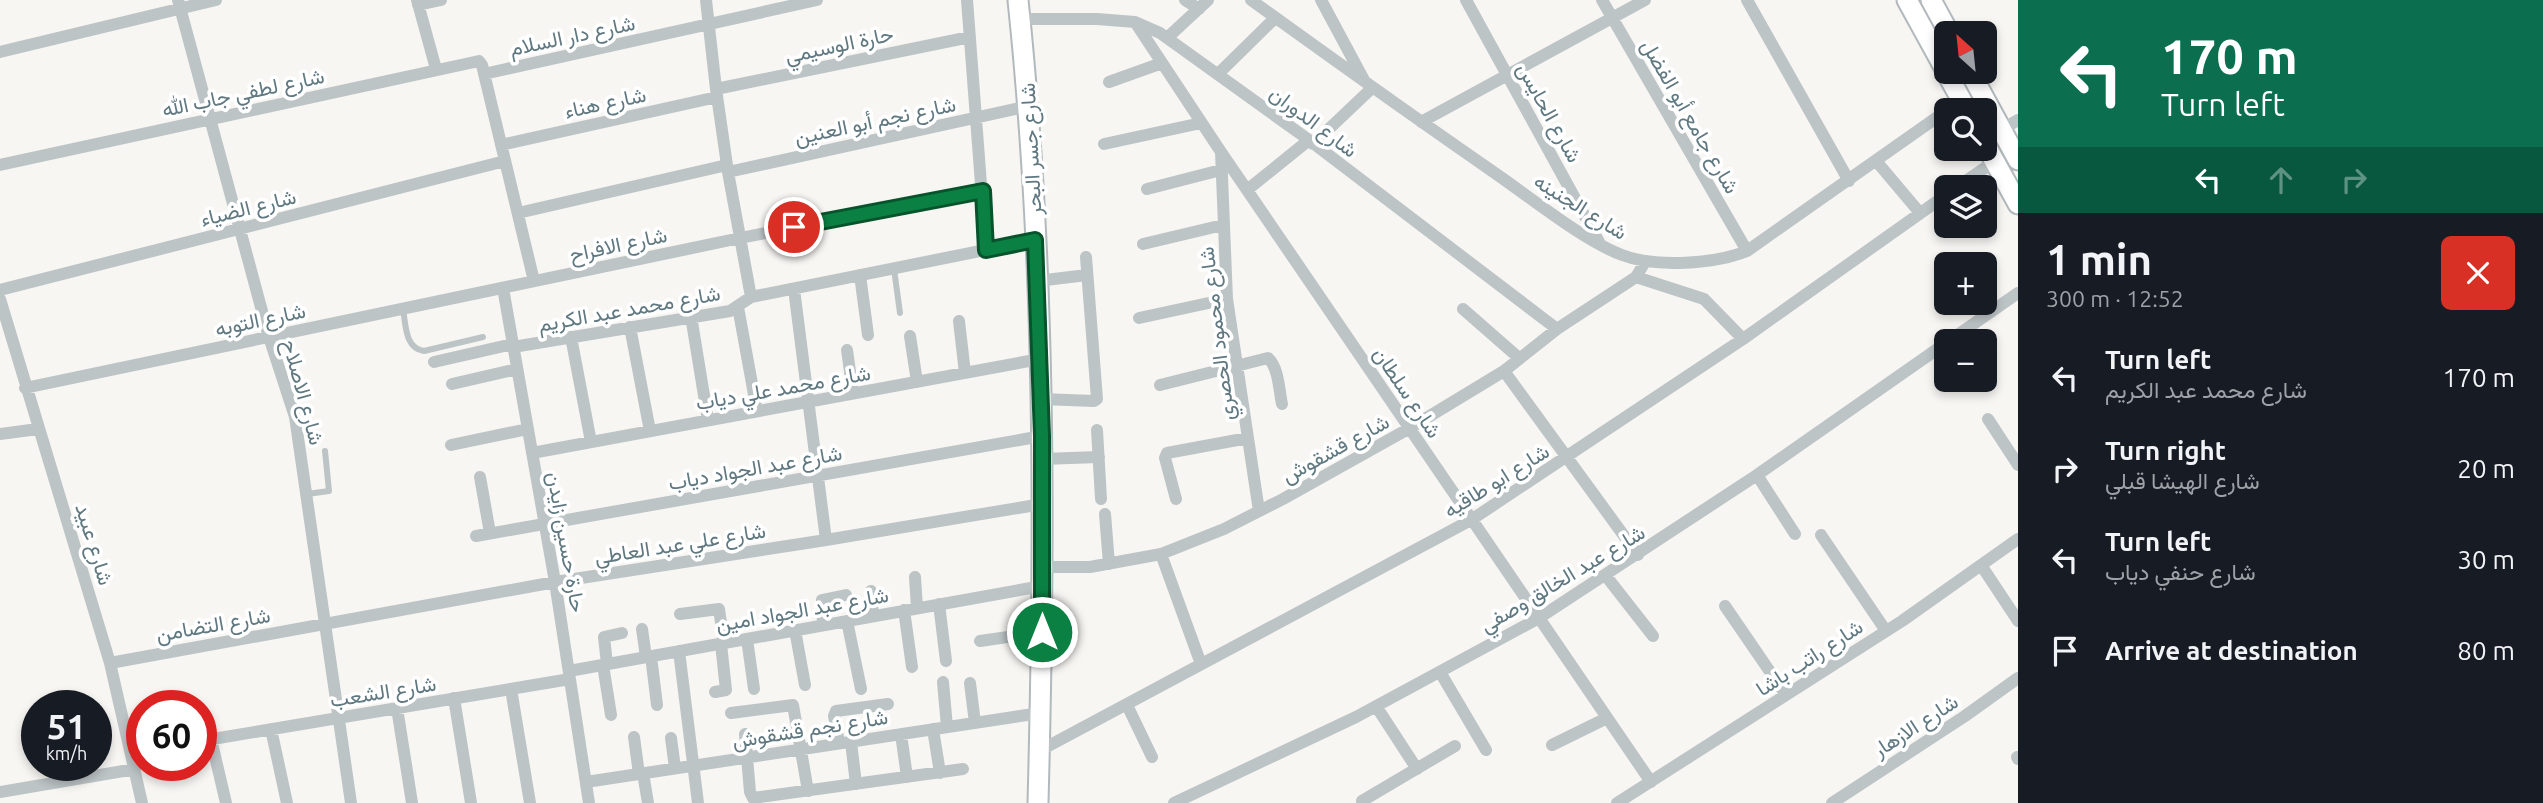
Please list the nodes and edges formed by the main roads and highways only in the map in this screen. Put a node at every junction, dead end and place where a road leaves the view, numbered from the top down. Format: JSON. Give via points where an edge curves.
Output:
{"nodes":[{"id":1,"x":1907,"y":0,"type":"edge"},
{"id":2,"x":1931,"y":0,"type":"edge"},
{"id":3,"x":1019,"y":9,"type":"edge"},
{"id":4,"x":1942,"y":21,"type":"edge"},
{"id":5,"x":1934,"y":50,"type":"edge"},
{"id":6,"x":1979,"y":84,"type":"edge"},
{"id":7,"x":2010,"y":125,"type":"edge"},
{"id":8,"x":2018,"y":160,"type":"edge"},
{"id":9,"x":1995,"y":161,"type":"edge"},
{"id":10,"x":2018,"y":204,"type":"edge"},
{"id":11,"x":1038,"y":803,"type":"edge"}],
"edges":[{"from":1,"to":5,"type":"main road"},
{"from":2,"to":4,"type":"main road"},
{"from":3,"to":11,"type":"main road","name":"شارع جسر البحر","via":[[1029,106],[1042,436]]},
{"from":6,"to":7,"type":"main road"},
{"from":7,"to":8,"type":"main road"},
{"from":9,"to":10,"type":"main road"}]}
